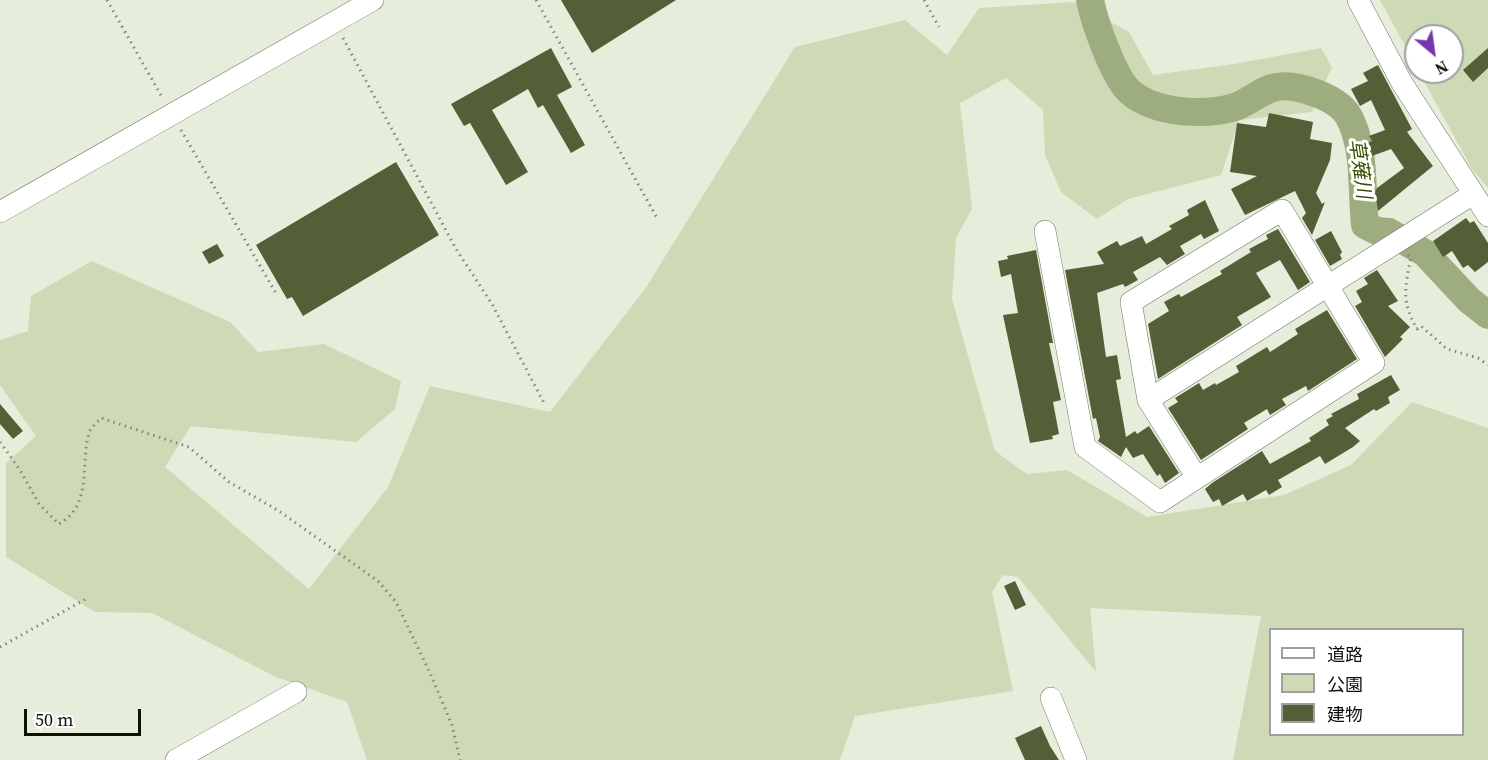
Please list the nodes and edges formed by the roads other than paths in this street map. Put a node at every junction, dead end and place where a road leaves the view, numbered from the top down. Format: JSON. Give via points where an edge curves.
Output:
{"nodes":[{"id":1,"x":373,"y":0,"type":"edge"},
{"id":2,"x":1358,"y":0,"type":"edge"},
{"id":3,"x":1473,"y":194,"type":"junction"},
{"id":4,"x":0,"y":212,"type":"edge"},
{"id":5,"x":1488,"y":216,"type":"edge"},
{"id":6,"x":1046,"y":231,"type":"dead end"},
{"id":7,"x":1330,"y":286,"type":"junction"},
{"id":8,"x":1148,"y":400,"type":"junction"},
{"id":9,"x":1197,"y":478,"type":"junction"},
{"id":10,"x":296,"y":692,"type":"dead end"},
{"id":11,"x":1051,"y":698,"type":"dead end"},
{"id":12,"x":176,"y":760,"type":"edge"},
{"id":13,"x":1076,"y":760,"type":"edge"}],
"edges":[{"from":1,"to":4,"type":"street"},
{"from":2,"to":3,"type":"street","via":[[1402,83]]},
{"from":3,"to":5,"type":"street"},
{"from":3,"to":7,"type":"street"},
{"from":6,"to":9,"type":"street","via":[[1085,447],[1160,502]]},
{"from":7,"to":8,"type":"street"},
{"from":7,"to":8,"type":"street","via":[[1282,210],[1131,302]]},
{"from":7,"to":9,"type":"street","via":[[1374,363]]},
{"from":8,"to":9,"type":"street"},
{"from":10,"to":12,"type":"street"},
{"from":11,"to":13,"type":"street"}]}
